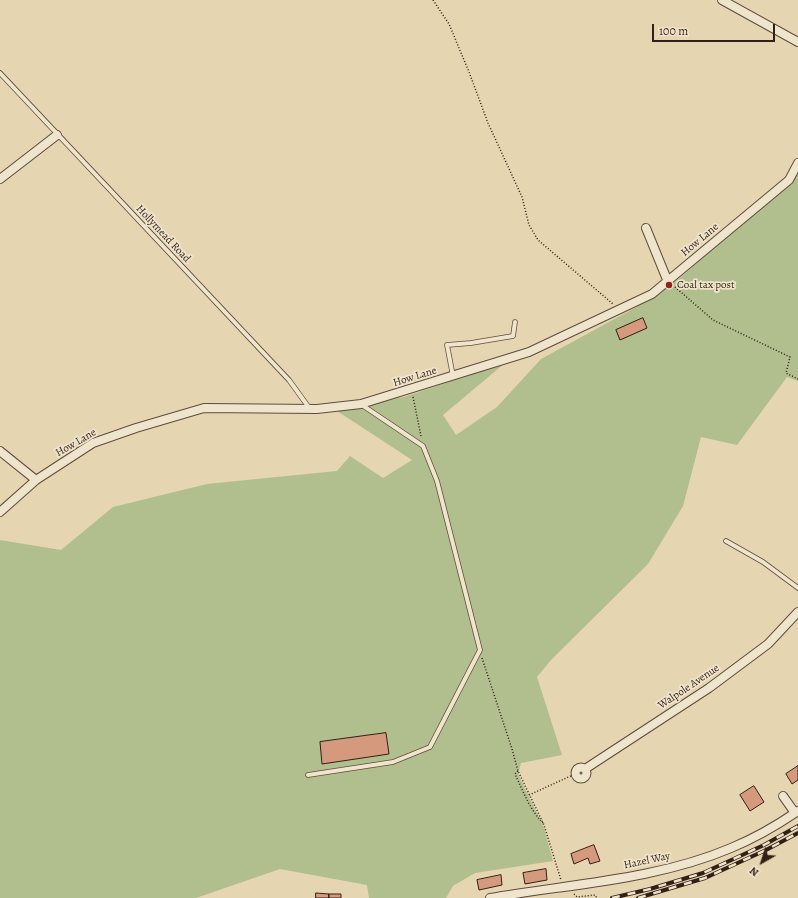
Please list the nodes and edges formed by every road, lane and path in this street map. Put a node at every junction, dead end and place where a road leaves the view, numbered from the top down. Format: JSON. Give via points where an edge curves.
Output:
{"nodes":[{"id":1,"x":433,"y":0,"type":"edge"},
{"id":2,"x":722,"y":0,"type":"edge"},
{"id":3,"x":798,"y":42,"type":"edge"},
{"id":4,"x":0,"y":73,"type":"edge"},
{"id":5,"x":57,"y":135,"type":"junction"},
{"id":6,"x":798,"y":163,"type":"edge"},
{"id":7,"x":0,"y":179,"type":"edge"},
{"id":8,"x":646,"y":228,"type":"dead end"},
{"id":9,"x":668,"y":282,"type":"junction"},
{"id":10,"x":620,"y":309,"type":"junction"},
{"id":11,"x":515,"y":322,"type":"dead end"},
{"id":12,"x":453,"y":376,"type":"junction"},
{"id":13,"x":798,"y":379,"type":"edge"},
{"id":14,"x":412,"y":389,"type":"junction"},
{"id":15,"x":361,"y":404,"type":"junction"},
{"id":16,"x":310,"y":409,"type":"junction"},
{"id":17,"x":422,"y":446,"type":"junction"},
{"id":18,"x":0,"y":451,"type":"edge"},
{"id":19,"x":36,"y":480,"type":"junction"},
{"id":20,"x":0,"y":512,"type":"edge"},
{"id":21,"x":726,"y":541,"type":"dead end"},
{"id":22,"x":798,"y":588,"type":"edge"},
{"id":23,"x":798,"y":612,"type":"edge"},
{"id":24,"x":480,"y":650,"type":"junction"},
{"id":25,"x":518,"y":771,"type":"junction"},
{"id":26,"x":575,"y":774,"type":"joint"},
{"id":27,"x":308,"y":775,"type":"dead end"},
{"id":28,"x":529,"y":795,"type":"junction"},
{"id":29,"x":783,"y":796,"type":"dead end"},
{"id":30,"x":796,"y":812,"type":"edge"},
{"id":31,"x":544,"y":825,"type":"junction"},
{"id":32,"x":564,"y":886,"type":"junction"},
{"id":33,"x":490,"y":898,"type":"edge"},
{"id":34,"x":596,"y":898,"type":"edge"}],
"edges":[{"from":1,"to":10,"type":"path","via":[[449,24],[488,123],[522,197],[529,225],[538,240]]},
{"from":2,"to":3,"type":"street"},
{"from":4,"to":5,"type":"lane","name":"Hollymead Road"},
{"from":5,"to":7,"type":"street"},
{"from":5,"to":16,"type":"lane","name":"Hollymead Road","via":[[290,380]]},
{"from":6,"to":9,"type":"street","name":"How Lane","via":[[789,180]]},
{"from":8,"to":9,"type":"street"},
{"from":9,"to":10,"type":"street","name":"How Lane","via":[[652,294]]},
{"from":9,"to":13,"type":"path","via":[[713,320],[790,357],[786,373]]},
{"from":10,"to":12,"type":"street","name":"How Lane","via":[[529,352]]},
{"from":11,"to":12,"type":"lane","via":[[513,336],[447,345]]},
{"from":12,"to":14,"type":"street","name":"How Lane"},
{"from":14,"to":15,"type":"street","name":"How Lane"},
{"from":14,"to":17,"type":"path"},
{"from":15,"to":16,"type":"street","name":"How Lane"},
{"from":15,"to":17,"type":"lane"},
{"from":16,"to":19,"type":"street","name":"How Lane","via":[[204,408],[94,443]]},
{"from":17,"to":24,"type":"lane","via":[[437,481]]},
{"from":18,"to":19,"type":"street"},
{"from":19,"to":20,"type":"street","name":"How Lane"},
{"from":21,"to":22,"type":"lane","via":[[763,562]]},
{"from":23,"to":26,"type":"street","name":"Walpole Avenue","via":[[768,644],[709,688],[585,769],[576,769]]},
{"from":24,"to":25,"type":"path"},
{"from":24,"to":27,"type":"lane","via":[[430,747],[393,762]]},
{"from":25,"to":28,"type":"path"},
{"from":25,"to":31,"type":"path","via":[[515,774],[529,804]]},
{"from":26,"to":28,"type":"path"},
{"from":28,"to":31,"type":"path"},
{"from":29,"to":30,"type":"street"},
{"from":30,"to":32,"type":"street","name":"Hazel Way","via":[[732,848],[692,862],[650,872]]},
{"from":31,"to":32,"type":"path"},
{"from":32,"to":33,"type":"street","name":"Hazel Way"},
{"from":32,"to":34,"type":"path","via":[[577,897],[595,895]]}]}
